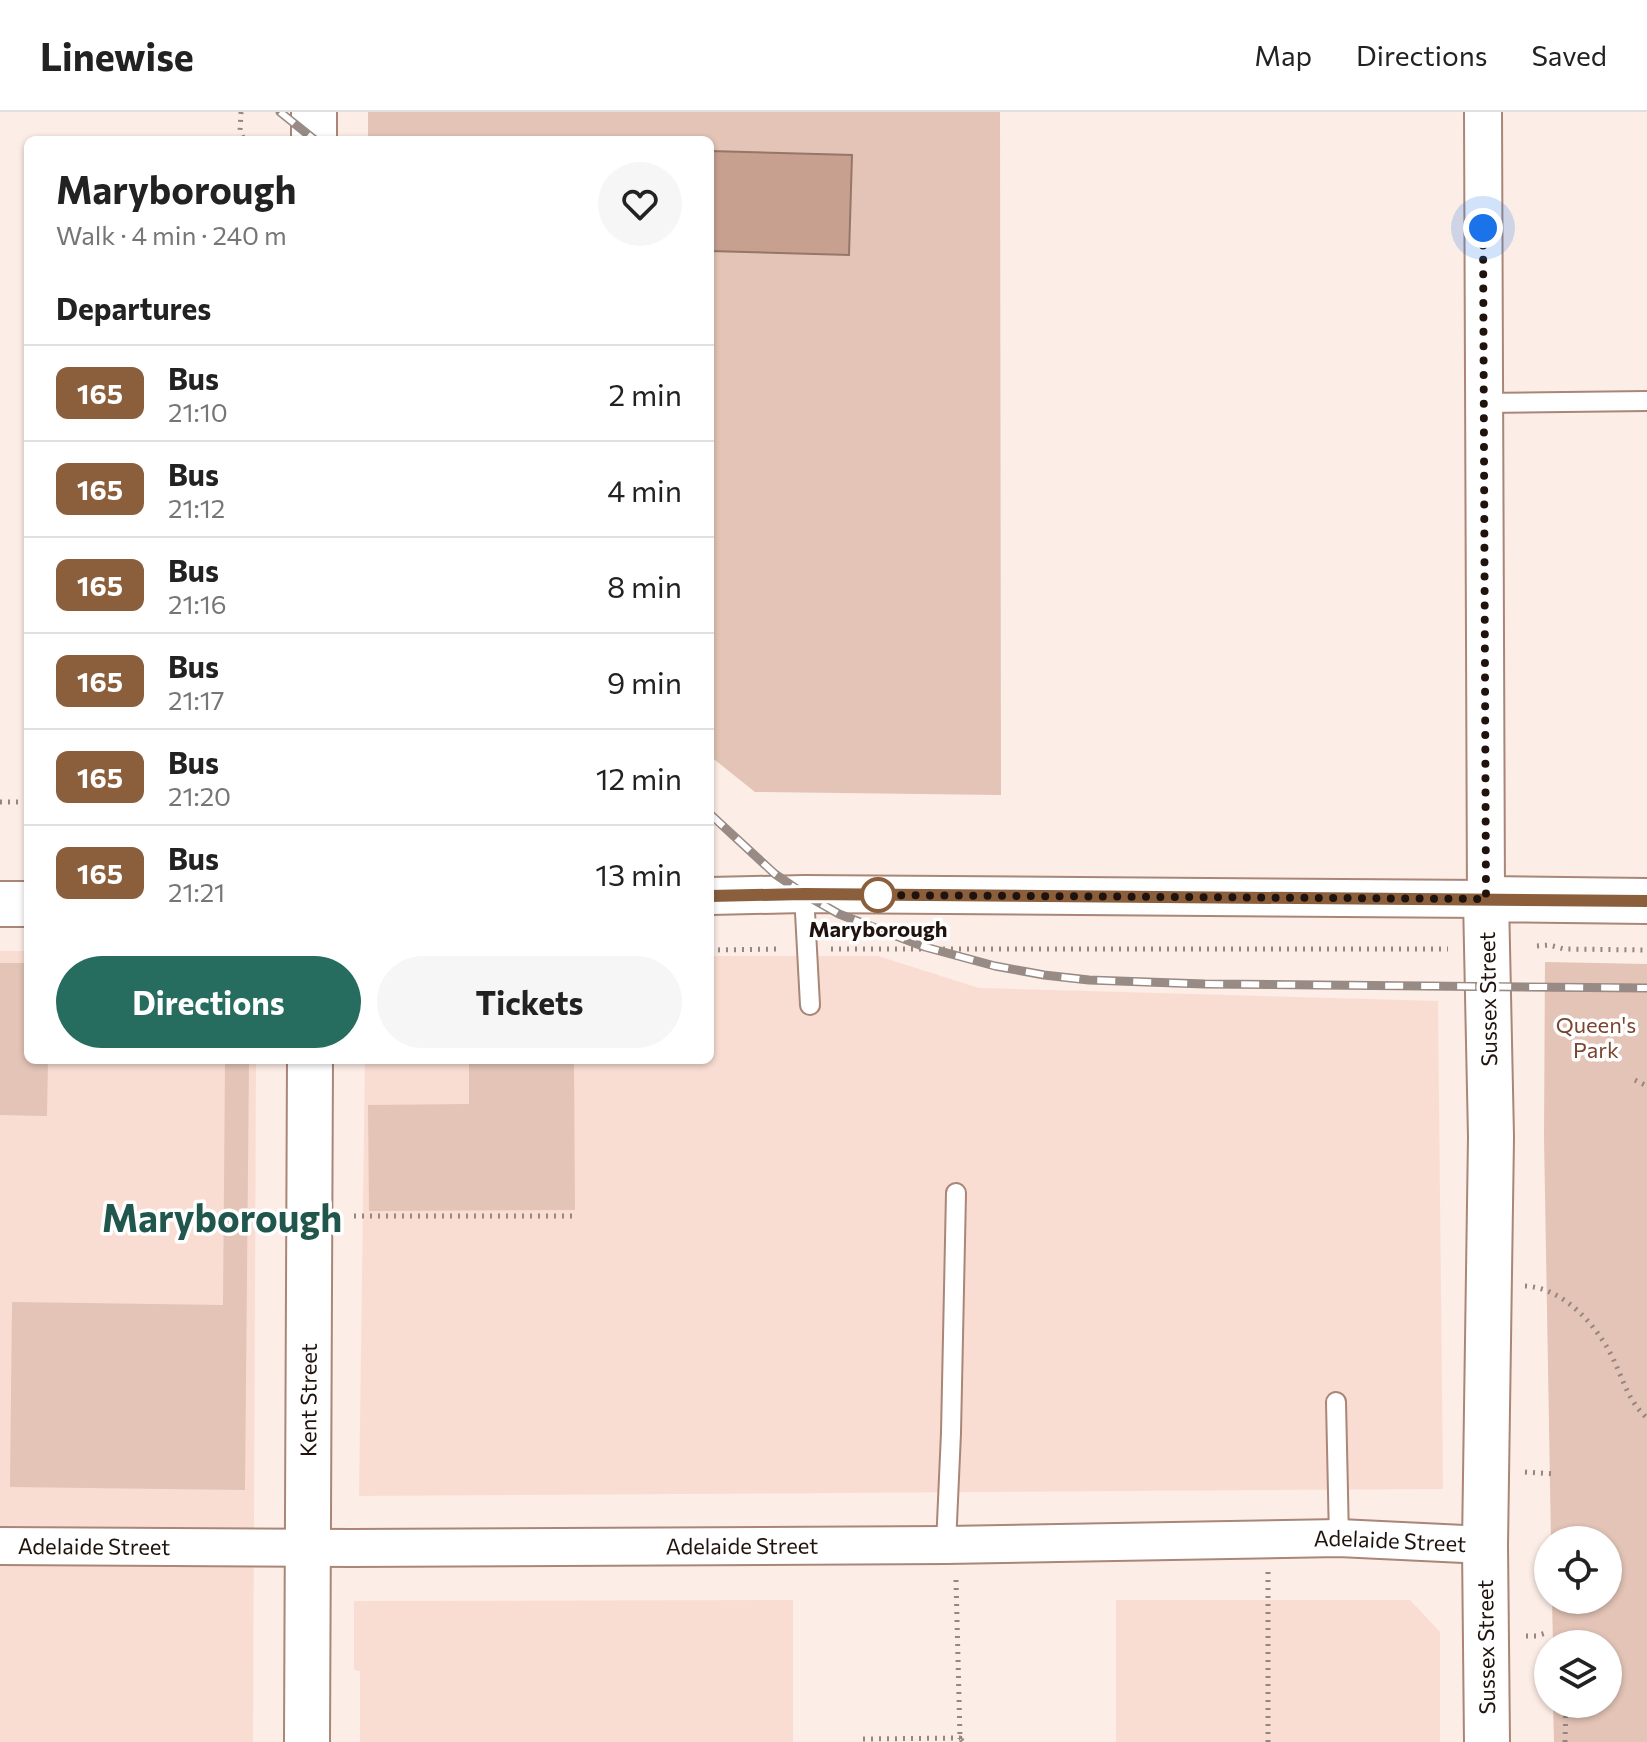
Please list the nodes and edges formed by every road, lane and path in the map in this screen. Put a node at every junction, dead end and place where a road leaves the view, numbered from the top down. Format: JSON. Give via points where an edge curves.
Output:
{"nodes":[{"id":1,"x":241,"y":112,"type":"edge"},
{"id":2,"x":314,"y":112,"type":"edge"},
{"id":3,"x":1483,"y":112,"type":"edge"},
{"id":4,"x":242,"y":136,"type":"edge"},
{"id":5,"x":314,"y":136,"type":"edge"},
{"id":6,"x":1647,"y":401,"type":"edge"},
{"id":7,"x":1483,"y":403,"type":"junction"},
{"id":8,"x":0,"y":802,"type":"edge"},
{"id":9,"x":24,"y":802,"type":"edge"},
{"id":10,"x":804,"y":894,"type":"junction"},
{"id":11,"x":714,"y":896,"type":"edge"},
{"id":12,"x":1486,"y":899,"type":"junction"},
{"id":13,"x":1647,"y":901,"type":"edge"},
{"id":14,"x":0,"y":904,"type":"edge"},
{"id":15,"x":24,"y":904,"type":"edge"},
{"id":16,"x":1537,"y":946,"type":"dead end"},
{"id":17,"x":806,"y":949,"type":"junction"},
{"id":18,"x":1448,"y":949,"type":"dead end"},
{"id":19,"x":714,"y":950,"type":"edge"},
{"id":20,"x":1647,"y":950,"type":"edge"},
{"id":21,"x":810,"y":1005,"type":"dead end"},
{"id":22,"x":310,"y":1064,"type":"edge"},
{"id":23,"x":1635,"y":1080,"type":"dead end"},
{"id":24,"x":1647,"y":1086,"type":"edge"},
{"id":25,"x":956,"y":1193,"type":"dead end"},
{"id":26,"x":354,"y":1216,"type":"dead end"},
{"id":27,"x":572,"y":1216,"type":"dead end"},
{"id":28,"x":1489,"y":1284,"type":"junction"},
{"id":29,"x":1336,"y":1402,"type":"dead end"},
{"id":30,"x":1647,"y":1418,"type":"edge"},
{"id":31,"x":1514,"y":1471,"type":"dead end"},
{"id":32,"x":1555,"y":1474,"type":"dead end"},
{"id":33,"x":1339,"y":1538,"type":"junction"},
{"id":34,"x":1268,"y":1539,"type":"junction"},
{"id":35,"x":946,"y":1545,"type":"junction"},
{"id":36,"x":1485,"y":1545,"type":"junction"},
{"id":37,"x":0,"y":1546,"type":"edge"},
{"id":38,"x":308,"y":1548,"type":"junction"},
{"id":39,"x":957,"y":1596,"type":"dead end"},
{"id":40,"x":1516,"y":1636,"type":"dead end"},
{"id":41,"x":1534,"y":1636,"type":"edge"},
{"id":42,"x":1566,"y":1718,"type":"edge"},
{"id":43,"x":863,"y":1739,"type":"dead end"},
{"id":44,"x":961,"y":1741,"type":"edge"},
{"id":45,"x":307,"y":1742,"type":"edge"},
{"id":46,"x":1268,"y":1742,"type":"edge"},
{"id":47,"x":1487,"y":1742,"type":"edge"},
{"id":48,"x":1565,"y":1742,"type":"edge"}],
"edges":[{"from":1,"to":4,"type":"path"},
{"from":2,"to":5,"type":"street"},
{"from":3,"to":7,"type":"street","name":"Sussex Street"},
{"from":6,"to":7,"type":"lane"},
{"from":7,"to":12,"type":"street","name":"Sussex Street"},
{"from":8,"to":9,"type":"path"},
{"from":10,"to":11,"type":"street"},
{"from":10,"to":12,"type":"street"},
{"from":10,"to":17,"type":"lane"},
{"from":12,"to":13,"type":"street"},
{"from":12,"to":28,"type":"street","name":"Sussex Street"},
{"from":14,"to":15,"type":"street"},
{"from":16,"to":20,"type":"path"},
{"from":17,"to":18,"type":"path"},
{"from":17,"to":19,"type":"path"},
{"from":17,"to":21,"type":"lane"},
{"from":22,"to":38,"type":"street","name":"Kent Street"},
{"from":23,"to":24,"type":"path"},
{"from":25,"to":35,"type":"lane"},
{"from":26,"to":27,"type":"path"},
{"from":28,"to":30,"type":"path","via":[[1536,1287],[1586,1319],[1604,1343],[1629,1397]]},
{"from":28,"to":36,"type":"street","name":"Sussex Street"},
{"from":29,"to":33,"type":"lane"},
{"from":31,"to":32,"type":"path"},
{"from":33,"to":34,"type":"street","name":"Adelaide Street"},
{"from":33,"to":36,"type":"street","name":"Adelaide Street"},
{"from":34,"to":35,"type":"street","name":"Adelaide Street"},
{"from":34,"to":46,"type":"path"},
{"from":35,"to":38,"type":"street","name":"Adelaide Street"},
{"from":36,"to":47,"type":"street","name":"Sussex Street"},
{"from":37,"to":38,"type":"street","name":"Adelaide Street"},
{"from":38,"to":45,"type":"street","name":"Kent Street"},
{"from":39,"to":44,"type":"path"},
{"from":40,"to":41,"type":"path"},
{"from":42,"to":48,"type":"path"},
{"from":43,"to":44,"type":"path"}]}
